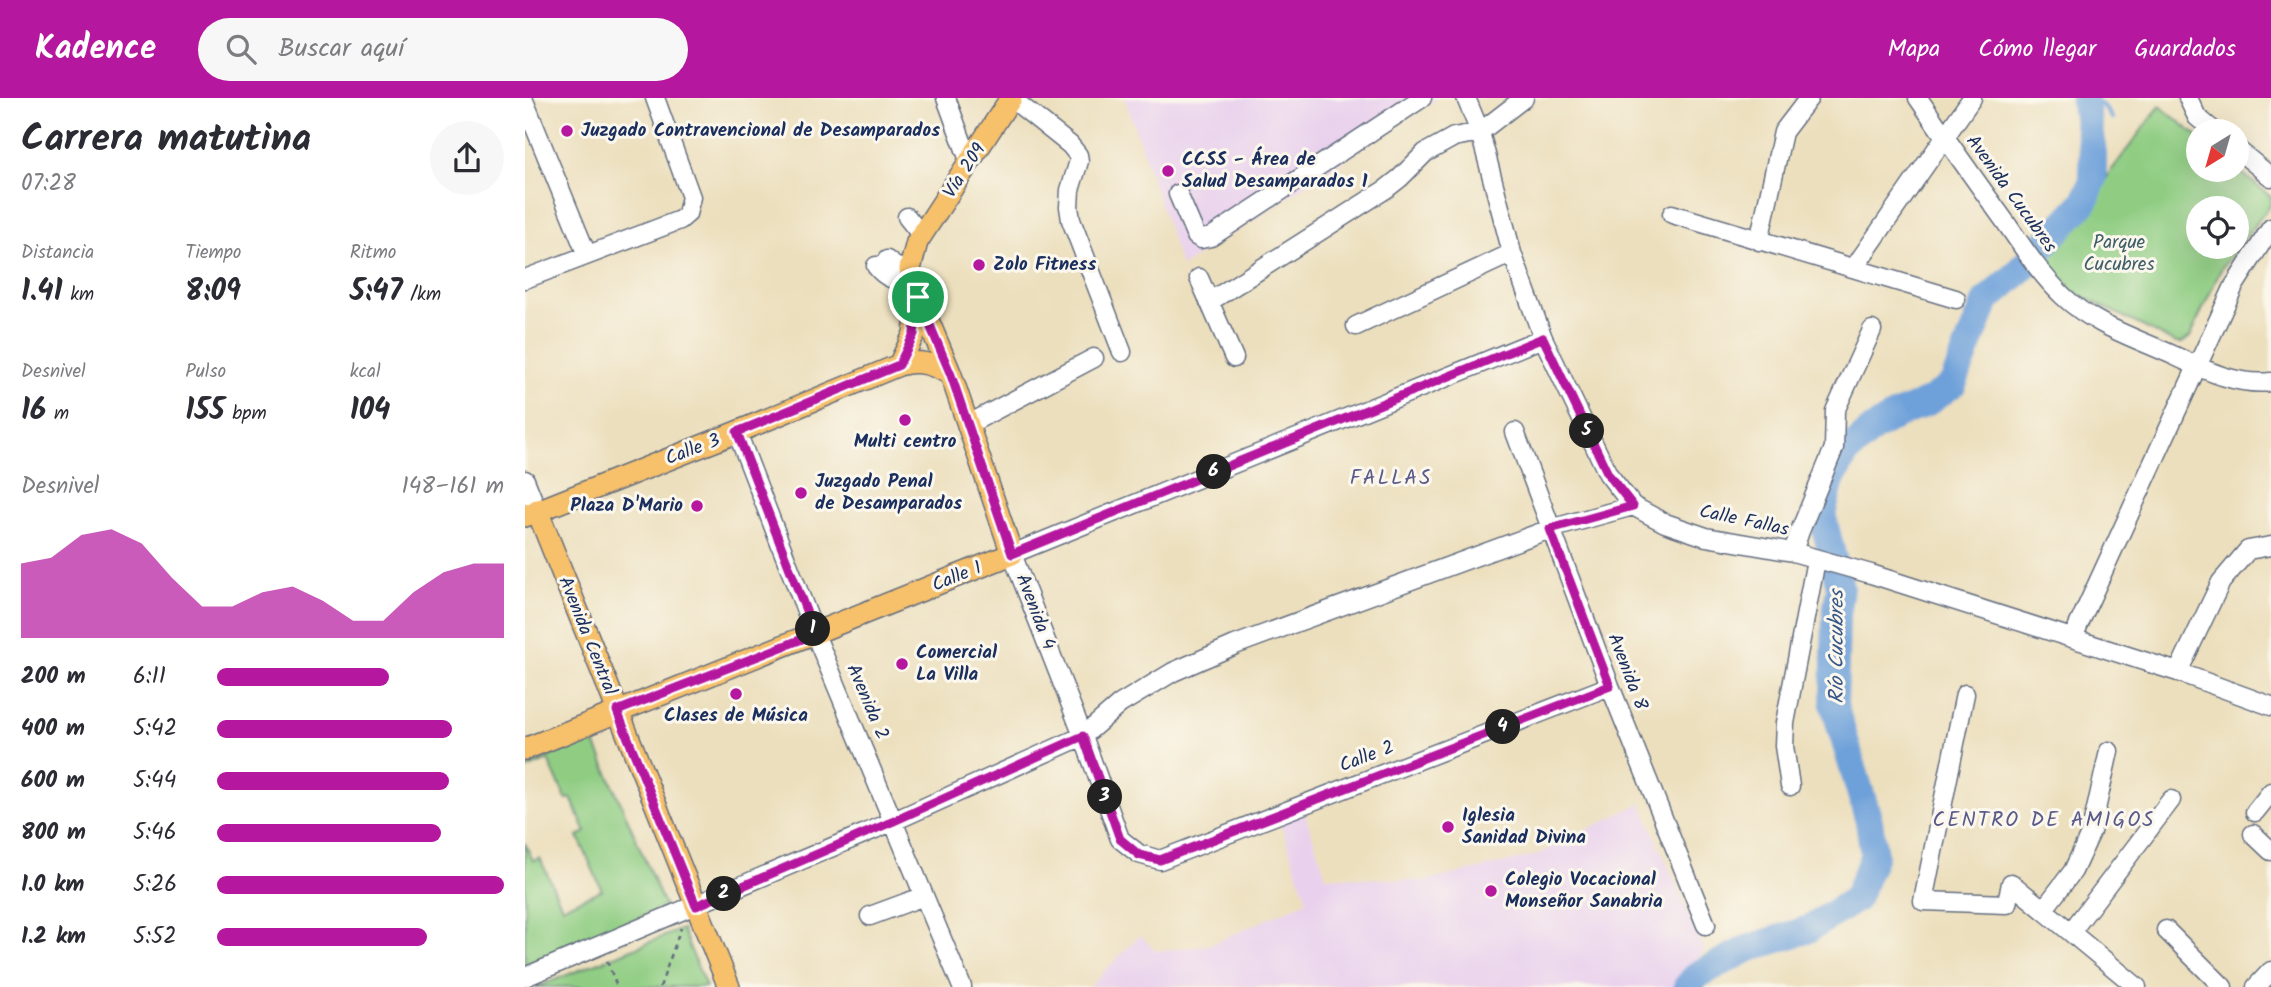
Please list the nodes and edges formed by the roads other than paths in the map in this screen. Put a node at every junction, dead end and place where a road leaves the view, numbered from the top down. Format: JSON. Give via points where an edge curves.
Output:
{"nodes":[{"id":1,"x":655,"y":98,"type":"edge"},
{"id":2,"x":946,"y":98,"type":"edge"},
{"id":3,"x":1011,"y":98,"type":"edge"},
{"id":4,"x":1422,"y":98,"type":"edge"},
{"id":5,"x":1465,"y":98,"type":"edge"},
{"id":6,"x":1524,"y":98,"type":"edge"},
{"id":7,"x":1809,"y":98,"type":"edge"},
{"id":8,"x":1918,"y":98,"type":"edge"},
{"id":9,"x":1972,"y":98,"type":"edge"},
{"id":10,"x":2188,"y":98,"type":"edge"},
{"id":11,"x":525,"y":103,"type":"edge"},
{"id":12,"x":2199,"y":119,"type":"edge"},
{"id":13,"x":1480,"y":132,"type":"junction"},
{"id":14,"x":1944,"y":136,"type":"junction"},
{"id":15,"x":2249,"y":159,"type":"edge"},
{"id":16,"x":970,"y":163,"type":"junction"},
{"id":17,"x":2271,"y":177,"type":"edge"},
{"id":18,"x":1178,"y":194,"type":"dead end"},
{"id":19,"x":1672,"y":214,"type":"dead end"},
{"id":20,"x":907,"y":217,"type":"dead end"},
{"id":21,"x":2271,"y":228,"type":"edge"},
{"id":22,"x":919,"y":239,"type":"junction"},
{"id":23,"x":1759,"y":241,"type":"junction"},
{"id":24,"x":1512,"y":253,"type":"junction"},
{"id":25,"x":587,"y":255,"type":"junction"},
{"id":26,"x":881,"y":263,"type":"dead end"},
{"id":27,"x":1854,"y":268,"type":"junction"},
{"id":28,"x":527,"y":274,"type":"edge"},
{"id":29,"x":1199,"y":278,"type":"dead end"},
{"id":30,"x":913,"y":283,"type":"junction"},
{"id":31,"x":1957,"y":299,"type":"dead end"},
{"id":32,"x":1209,"y":302,"type":"junction"},
{"id":33,"x":1356,"y":326,"type":"dead end"},
{"id":34,"x":1872,"y":330,"type":"dead end"},
{"id":35,"x":1543,"y":338,"type":"junction"},
{"id":36,"x":1122,"y":352,"type":"dead end"},
{"id":37,"x":1094,"y":358,"type":"dead end"},
{"id":38,"x":1234,"y":358,"type":"dead end"},
{"id":39,"x":899,"y":365,"type":"junction"},
{"id":40,"x":2198,"y":366,"type":"junction"},
{"id":41,"x":951,"y":375,"type":"junction"},
{"id":42,"x":2271,"y":382,"type":"edge"},
{"id":43,"x":967,"y":425,"type":"junction"},
{"id":44,"x":737,"y":432,"type":"junction"},
{"id":45,"x":1515,"y":432,"type":"dead end"},
{"id":46,"x":525,"y":480,"type":"edge"},
{"id":47,"x":1633,"y":506,"type":"junction"},
{"id":48,"x":531,"y":513,"type":"edge"},
{"id":49,"x":1550,"y":529,"type":"junction"},
{"id":50,"x":2271,"y":546,"type":"edge"},
{"id":51,"x":1793,"y":552,"type":"junction"},
{"id":52,"x":1012,"y":554,"type":"junction"},
{"id":53,"x":1819,"y":561,"type":"junction"},
{"id":54,"x":815,"y":634,"type":"junction"},
{"id":55,"x":2073,"y":637,"type":"junction"},
{"id":56,"x":2178,"y":672,"type":"junction"},
{"id":57,"x":1610,"y":686,"type":"junction"},
{"id":58,"x":1965,"y":694,"type":"dead end"},
{"id":59,"x":2271,"y":706,"type":"edge"},
{"id":60,"x":617,"y":711,"type":"junction"},
{"id":61,"x":1083,"y":736,"type":"junction"},
{"id":62,"x":525,"y":749,"type":"edge"},
{"id":63,"x":2109,"y":751,"type":"dead end"},
{"id":64,"x":1790,"y":786,"type":"dead end"},
{"id":65,"x":2271,"y":792,"type":"edge"},
{"id":66,"x":2171,"y":800,"type":"dead end"},
{"id":67,"x":2255,"y":812,"type":"dead end"},
{"id":68,"x":894,"y":821,"type":"junction"},
{"id":69,"x":2253,"y":834,"type":"dead end"},
{"id":70,"x":2271,"y":851,"type":"edge"},
{"id":71,"x":1139,"y":855,"type":"joint"},
{"id":72,"x":924,"y":896,"type":"junction"},
{"id":73,"x":2044,"y":909,"type":"junction"},
{"id":74,"x":690,"y":913,"type":"junction"},
{"id":75,"x":870,"y":916,"type":"dead end"},
{"id":76,"x":1706,"y":925,"type":"dead end"},
{"id":77,"x":2166,"y":930,"type":"dead end"},
{"id":78,"x":2071,"y":932,"type":"junction"},
{"id":79,"x":2271,"y":971,"type":"edge"},
{"id":80,"x":525,"y":977,"type":"edge"},
{"id":81,"x":729,"y":987,"type":"edge"},
{"id":82,"x":962,"y":987,"type":"edge"},
{"id":83,"x":2137,"y":987,"type":"edge"},
{"id":84,"x":2223,"y":987,"type":"edge"},
{"id":85,"x":2256,"y":987,"type":"edge"}],
"edges":[{"from":1,"to":25,"type":"street","via":[[689,187],[690,206],[680,220]]},
{"from":2,"to":16,"type":"street"},
{"from":3,"to":16,"type":"main road","name":"Vía 209"},
{"from":3,"to":36,"type":"street","via":[[1078,155],[1070,190],[1071,220]]},
{"from":4,"to":18,"type":"street","via":[[1211,237],[1196,236]]},
{"from":5,"to":13,"type":"street","name":"Calle Fallas"},
{"from":6,"to":13,"type":"street"},
{"from":7,"to":23,"type":"street","via":[[1783,132]]},
{"from":8,"to":14,"type":"street","name":"Avenida Cucubres"},
{"from":9,"to":14,"type":"street"},
{"from":10,"to":12,"type":"street"},
{"from":11,"to":25,"type":"street"},
{"from":13,"to":24,"type":"street","name":"Calle Fallas"},
{"from":13,"to":32,"type":"street","via":[[1438,144],[1386,189]]},
{"from":14,"to":27,"type":"street"},
{"from":14,"to":40,"type":"street","name":"Avenida Cucubres","via":[[2063,296],[2114,328]]},
{"from":15,"to":17,"type":"street"},
{"from":16,"to":22,"type":"main road","name":"Vía 209","via":[[930,212]]},
{"from":19,"to":23,"type":"street"},
{"from":20,"to":22,"type":"street"},
{"from":21,"to":40,"type":"street","via":[[2234,286]]},
{"from":22,"to":30,"type":"main road"},
{"from":23,"to":27,"type":"street"},
{"from":24,"to":33,"type":"street"},
{"from":24,"to":35,"type":"street","name":"Calle Fallas"},
{"from":25,"to":28,"type":"street"},
{"from":26,"to":30,"type":"street","via":[[882,274]]},
{"from":27,"to":31,"type":"street"},
{"from":29,"to":32,"type":"street"},
{"from":30,"to":39,"type":"main road","via":[[914,334]]},
{"from":30,"to":41,"type":"main road","name":"Avenida 4"},
{"from":32,"to":38,"type":"street"},
{"from":34,"to":51,"type":"street","via":[[1835,411],[1834,448]]},
{"from":35,"to":47,"type":"street","name":"Calle Fallas","via":[[1608,474]]},
{"from":35,"to":52,"type":"street","name":"Calle 1"},
{"from":37,"to":43,"type":"street"},
{"from":39,"to":41,"type":"main road","via":[[920,362]]},
{"from":39,"to":44,"type":"main road","name":"Calle 3"},
{"from":40,"to":42,"type":"street","name":"Avenida Cucubres","via":[[2229,379]]},
{"from":40,"to":55,"type":"street"},
{"from":41,"to":43,"type":"main road","name":"Avenida 4"},
{"from":43,"to":52,"type":"main road","name":"Avenida 4"},
{"from":44,"to":48,"type":"main road","name":"Calle 3"},
{"from":44,"to":54,"type":"street","name":"Avenida 2"},
{"from":45,"to":49,"type":"street","name":"Avenida 8"},
{"from":46,"to":48,"type":"street","name":"Avenida Central"},
{"from":47,"to":49,"type":"street"},
{"from":47,"to":51,"type":"street","name":"Calle Fallas","via":[[1706,537]]},
{"from":48,"to":60,"type":"main road","name":"Avenida Central"},
{"from":49,"to":57,"type":"street","name":"Avenida 8"},
{"from":49,"to":61,"type":"street","via":[[1173,671],[1120,704]]},
{"from":50,"to":56,"type":"street","via":[[2248,550],[2221,582]]},
{"from":51,"to":53,"type":"street","name":"Calle Fallas"},
{"from":52,"to":54,"type":"main road","name":"Calle 1"},
{"from":52,"to":61,"type":"street","name":"Avenida 4"},
{"from":53,"to":55,"type":"street","name":"Calle Fallas"},
{"from":53,"to":64,"type":"street","via":[[1785,723]]},
{"from":54,"to":60,"type":"main road","name":"Calle 1"},
{"from":54,"to":68,"type":"street","name":"Avenida 2"},
{"from":55,"to":56,"type":"street","name":"Calle Fallas"},
{"from":56,"to":59,"type":"street","name":"Calle Fallas"},
{"from":57,"to":71,"type":"street","name":"Calle 2","via":[[1160,860]]},
{"from":57,"to":76,"type":"street","name":"Avenida 8"},
{"from":58,"to":73,"type":"street","via":[[1923,901],[2007,904],[2011,883]]},
{"from":60,"to":62,"type":"main road","name":"Calle 1"},
{"from":60,"to":74,"type":"main road","name":"Avenida Central"},
{"from":61,"to":68,"type":"street"},
{"from":61,"to":71,"type":"street","name":"Avenida 4","via":[[1120,839]]},
{"from":63,"to":73,"type":"street","via":[[2091,832],[2073,871]]},
{"from":65,"to":67,"type":"street"},
{"from":66,"to":78,"type":"street"},
{"from":68,"to":72,"type":"street","name":"Avenida 2"},
{"from":68,"to":74,"type":"street"},
{"from":69,"to":70,"type":"street"},
{"from":72,"to":75,"type":"street"},
{"from":72,"to":82,"type":"street","name":"Avenida 2"},
{"from":73,"to":78,"type":"street"},
{"from":74,"to":80,"type":"street"},
{"from":74,"to":81,"type":"main road","name":"Avenida Central"},
{"from":77,"to":84,"type":"street"},
{"from":78,"to":83,"type":"street"},
{"from":79,"to":85,"type":"street"}]}
